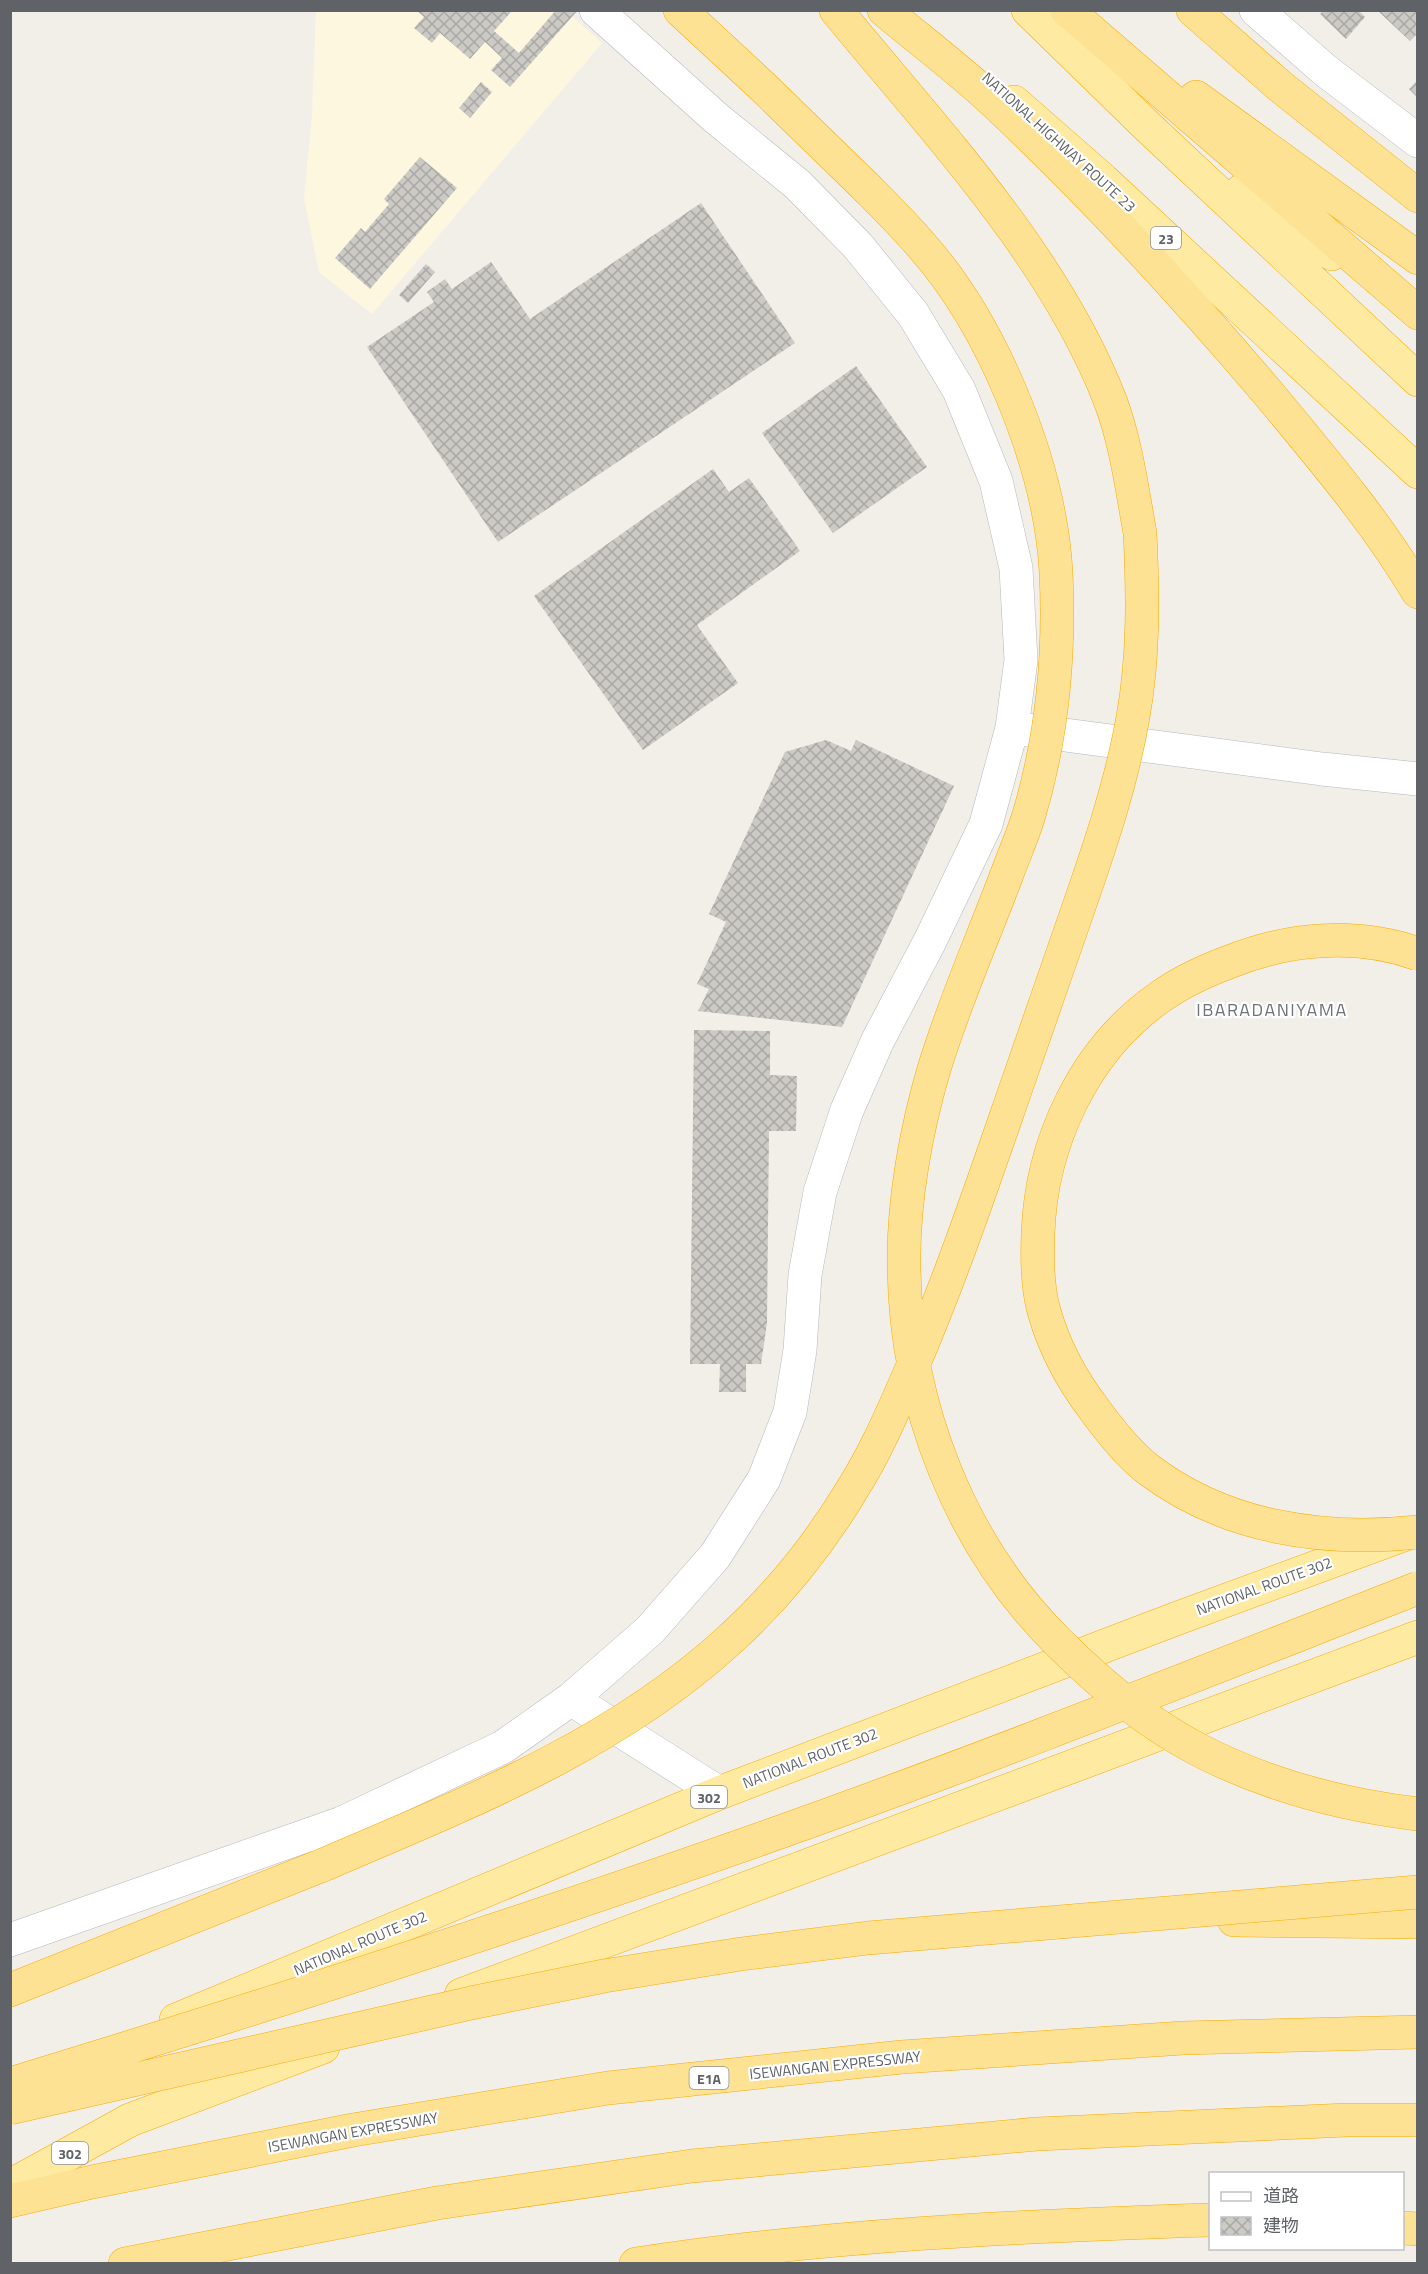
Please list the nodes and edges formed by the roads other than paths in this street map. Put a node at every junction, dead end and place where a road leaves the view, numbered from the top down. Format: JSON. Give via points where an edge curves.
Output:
{"nodes":[{"id":1,"x":596,"y":10,"type":"edge"},
{"id":2,"x":680,"y":10,"type":"edge"},
{"id":3,"x":836,"y":10,"type":"edge"},
{"id":4,"x":884,"y":10,"type":"edge"},
{"id":5,"x":910,"y":10,"type":"edge"},
{"id":6,"x":1028,"y":10,"type":"edge"},
{"id":7,"x":1067,"y":10,"type":"edge"},
{"id":8,"x":1079,"y":10,"type":"edge"},
{"id":9,"x":1193,"y":10,"type":"edge"},
{"id":10,"x":1256,"y":10,"type":"edge"},
{"id":11,"x":1148,"y":127,"type":"junction"},
{"id":12,"x":1418,"y":141,"type":"edge"},
{"id":13,"x":1103,"y":180,"type":"junction"},
{"id":14,"x":1418,"y":196,"type":"edge"},
{"id":15,"x":1418,"y":258,"type":"edge"},
{"id":16,"x":1418,"y":313,"type":"edge"},
{"id":17,"x":1418,"y":380,"type":"edge"},
{"id":18,"x":1418,"y":472,"type":"edge"},
{"id":19,"x":1418,"y":564,"type":"edge"},
{"id":20,"x":1418,"y":592,"type":"edge"},
{"id":21,"x":1012,"y":728,"type":"junction"},
{"id":22,"x":1418,"y":778,"type":"edge"},
{"id":23,"x":1418,"y":954,"type":"edge"},
{"id":24,"x":1418,"y":1531,"type":"edge"},
{"id":25,"x":1418,"y":1588,"type":"edge"},
{"id":26,"x":1418,"y":1637,"type":"edge"},
{"id":27,"x":571,"y":1699,"type":"junction"},
{"id":28,"x":719,"y":1793,"type":"junction"},
{"id":29,"x":1418,"y":1814,"type":"edge"},
{"id":30,"x":1418,"y":1892,"type":"edge"},
{"id":31,"x":1418,"y":1922,"type":"edge"},
{"id":32,"x":1031,"y":1924,"type":"junction"},
{"id":33,"x":10,"y":1940,"type":"edge"},
{"id":34,"x":10,"y":1990,"type":"edge"},
{"id":35,"x":1418,"y":2032,"type":"edge"},
{"id":36,"x":10,"y":2084,"type":"edge"},
{"id":37,"x":10,"y":2088,"type":"edge"},
{"id":38,"x":10,"y":2108,"type":"edge"},
{"id":39,"x":1418,"y":2120,"type":"edge"},
{"id":40,"x":10,"y":2186,"type":"edge"},
{"id":41,"x":10,"y":2201,"type":"edge"},
{"id":42,"x":1209,"y":2220,"type":"edge"},
{"id":43,"x":125,"y":2264,"type":"edge"},
{"id":44,"x":636,"y":2264,"type":"edge"}],
"edges":[{"from":1,"to":21,"type":"street","via":[[716,118],[797,184],[858,246],[913,314],[959,390],[996,481],[1016,568],[1021,660]]},
{"from":2,"to":29,"type":"highway","bridge":true,"via":[[925,248],[969,310],[1002,374],[1027,436],[1046,500],[1056,568],[1056,630],[1053,692],[1042,759],[1028,819],[934,1069],[907,1205],[904,1266],[908,1319],[918,1385],[936,1448],[963,1511],[988,1556],[1034,1618],[1083,1667],[1137,1710],[1198,1749],[1266,1779],[1337,1800]]},
{"from":3,"to":34,"type":"highway","bridge":true,"via":[[1006,219],[1086,343],[1111,402],[1140,533],[1141,649],[1133,716],[1117,787],[1093,866],[922,1346],[887,1427],[820,1539],[726,1643],[672,1687],[604,1734],[478,1798]]},
{"from":4,"to":20,"type":"highway","via":[[994,102],[1103,209],[1202,316],[1320,455]]},
{"from":5,"to":13,"type":"highway","name":"NATIONAL HIGHWAY ROUTE 23","number":"23"},
{"from":6,"to":11,"type":"highway"},
{"from":7,"to":16,"type":"highway"},
{"from":8,"to":15,"type":"highway"},
{"from":9,"to":14,"type":"highway","via":[[1281,87]]},
{"from":10,"to":12,"type":"street","via":[[1326,71]]},
{"from":11,"to":16,"type":"highway"},
{"from":11,"to":17,"type":"highway"},
{"from":13,"to":18,"type":"highway","name":"NATIONAL HIGHWAY ROUTE 23","number":"23"},
{"from":13,"to":19,"type":"highway"},
{"from":21,"to":22,"type":"street"},
{"from":21,"to":27,"type":"street","via":[[986,824],[847,1110],[820,1192],[805,1275],[800,1350],[790,1412],[764,1479],[708,1564],[650,1630]]},
{"from":23,"to":24,"type":"highway","bridge":true,"via":[[1353,940],[1299,942],[1251,953],[1203,972],[1159,997],[1092,1065],[1067,1107],[1038,1209],[1037,1261],[1043,1309],[1058,1352],[1082,1394],[1113,1435],[1148,1470],[1190,1497],[1237,1517],[1283,1529],[1382,1536]]},
{"from":24,"to":28,"type":"highway","name":"NATIONAL ROUTE 302","number":"302"},
{"from":25,"to":36,"type":"highway","bridge":true,"via":[[781,1832],[278,2002]]},
{"from":26,"to":40,"type":"highway","number":"302","via":[[129,2120]]},
{"from":27,"to":28,"type":"street"},
{"from":27,"to":33,"type":"street","via":[[503,1747],[342,1823]]},
{"from":28,"to":37,"type":"highway","name":"NATIONAL ROUTE 302","number":"302"},
{"from":30,"to":32,"type":"highway","bridge":true},
{"from":31,"to":32,"type":"highway","bridge":true,"via":[[1209,1920]]},
{"from":32,"to":38,"type":"highway","bridge":true,"via":[[741,1953],[604,1976]]},
{"from":35,"to":41,"type":"highway","name":"ISEWANGAN EXPRESSWAY","number":"E1A","via":[[1183,2038],[902,2057],[608,2088],[353,2130]]},
{"from":39,"to":43,"type":"highway","via":[[1037,2134],[692,2166],[437,2203]]},
{"from":42,"to":44,"type":"highway","via":[[889,2236]]}]}
